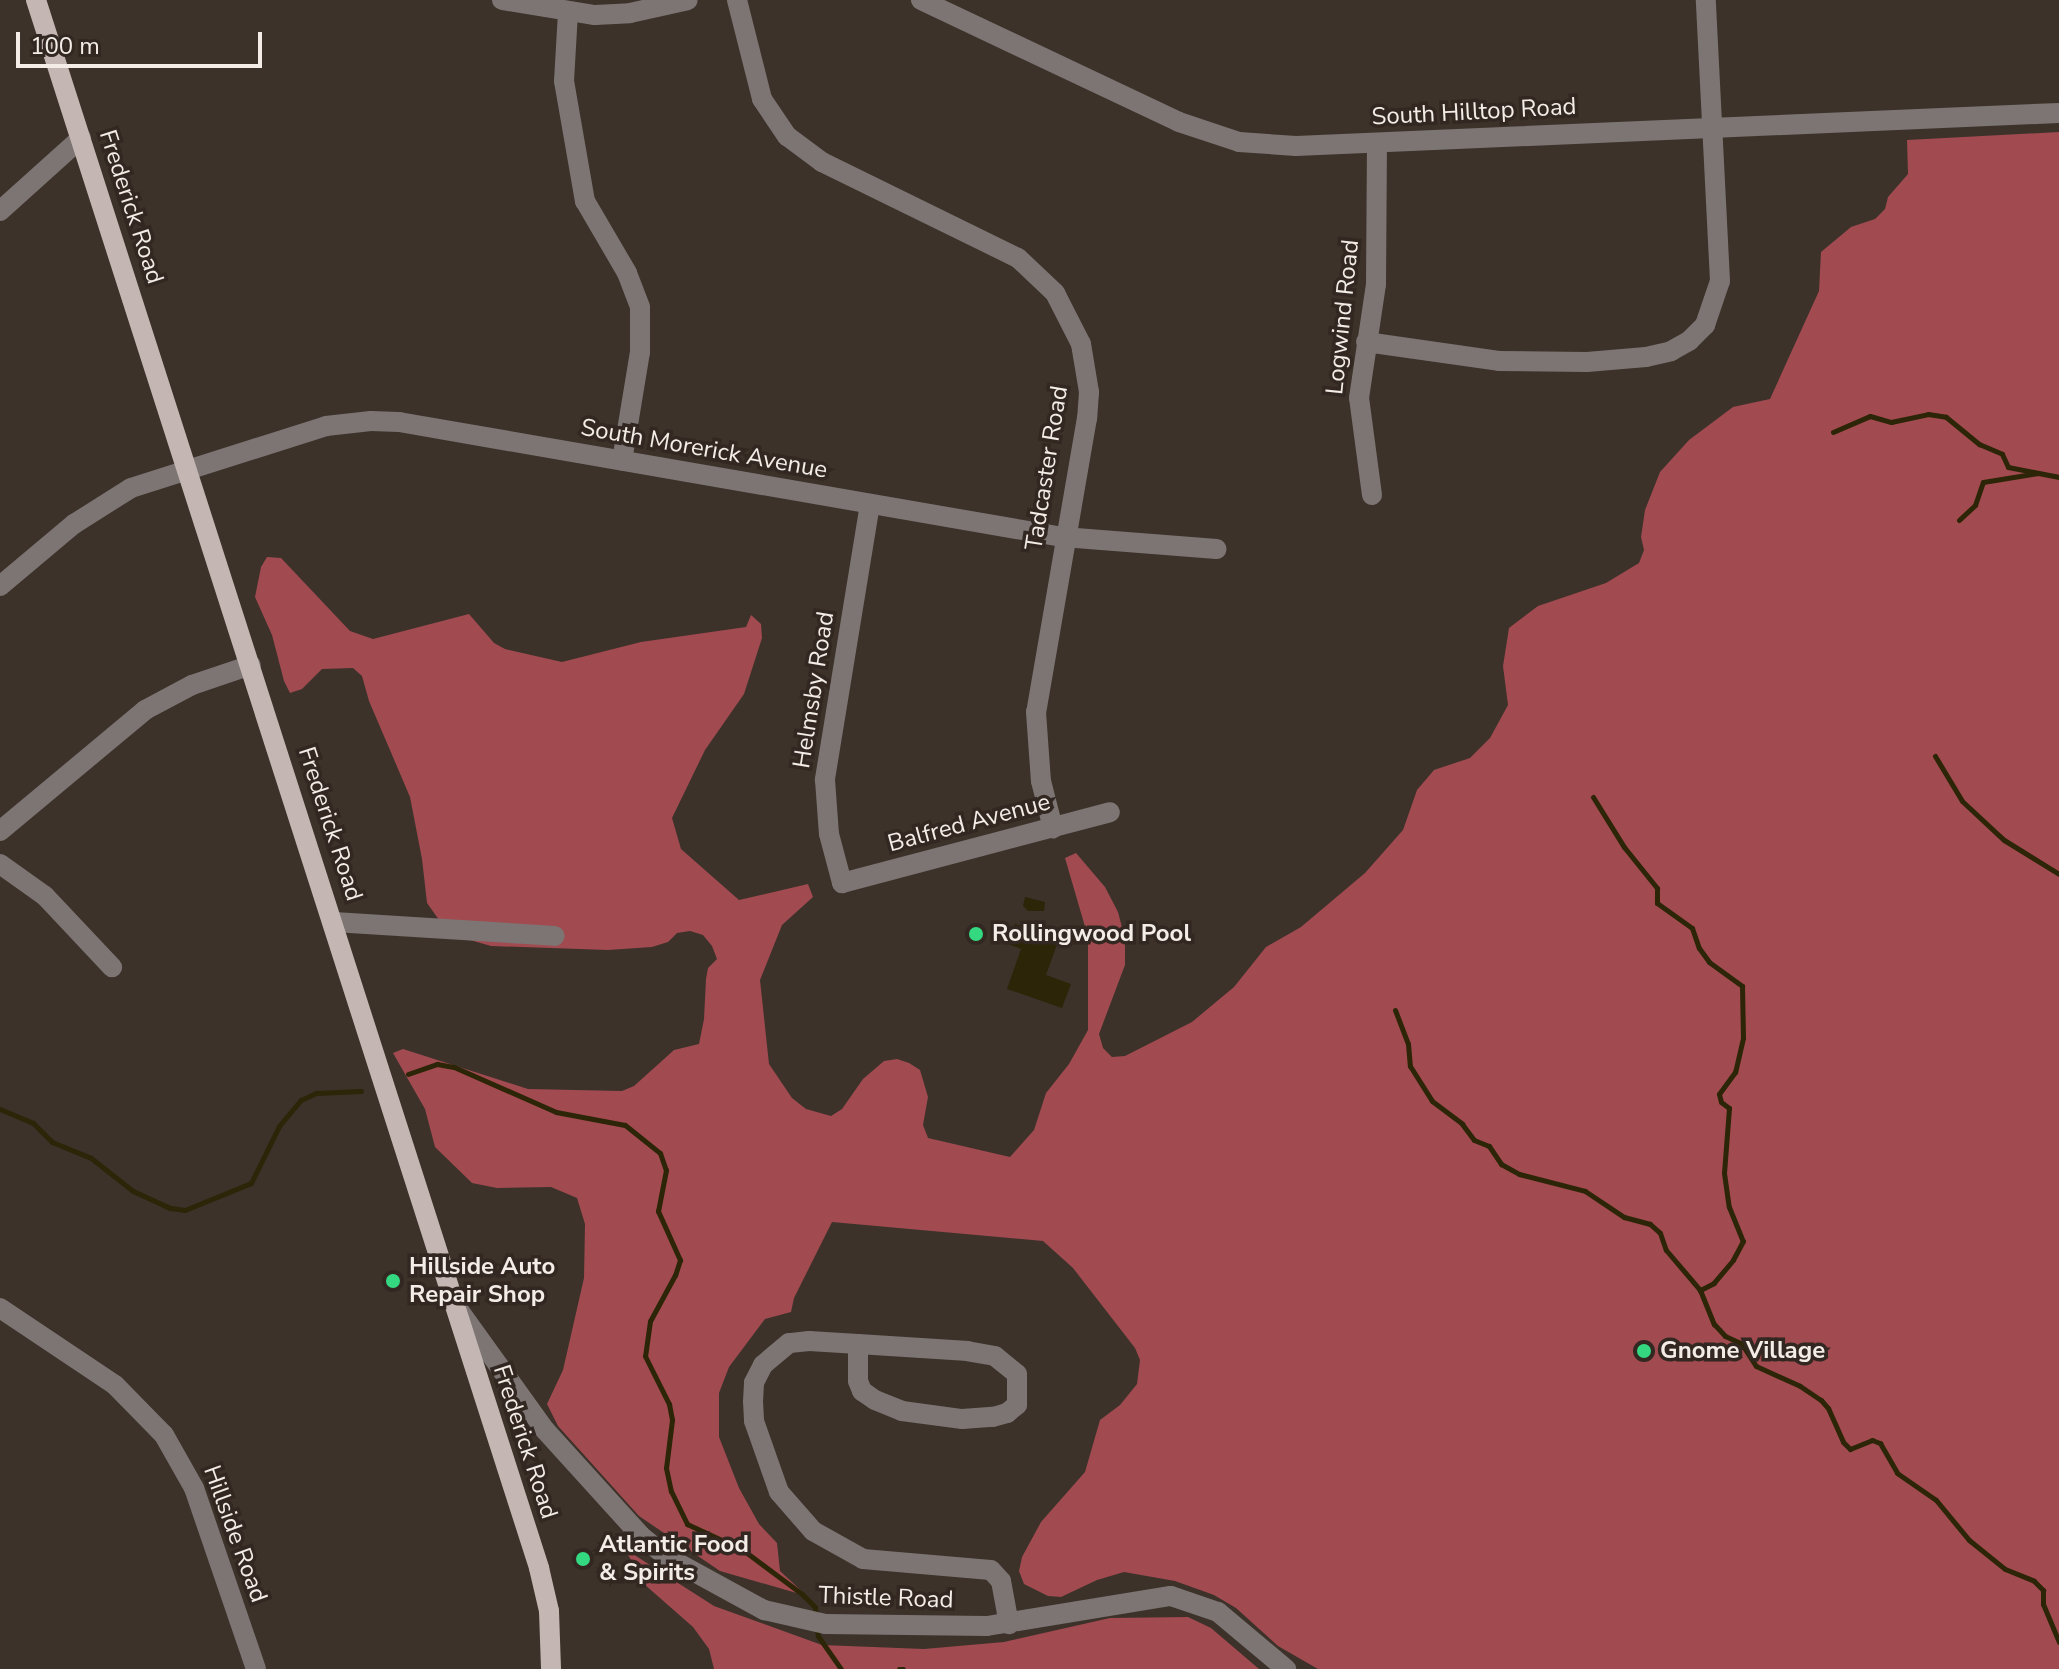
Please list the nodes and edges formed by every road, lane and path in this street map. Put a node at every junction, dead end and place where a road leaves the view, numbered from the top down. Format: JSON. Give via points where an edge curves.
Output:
{"nodes":[{"id":1,"x":36,"y":0,"type":"edge"},
{"id":2,"x":502,"y":0,"type":"edge"},
{"id":3,"x":688,"y":0,"type":"edge"},
{"id":4,"x":737,"y":0,"type":"edge"},
{"id":5,"x":921,"y":0,"type":"edge"},
{"id":6,"x":1706,"y":0,"type":"edge"},
{"id":7,"x":568,"y":12,"type":"junction"},
{"id":8,"x":2059,"y":113,"type":"edge"},
{"id":9,"x":1713,"y":128,"type":"junction"},
{"id":10,"x":81,"y":138,"type":"junction"},
{"id":11,"x":1377,"y":143,"type":"junction"},
{"id":12,"x":0,"y":211,"type":"edge"},
{"id":13,"x":1366,"y":342,"type":"junction"},
{"id":14,"x":622,"y":461,"type":"junction"},
{"id":15,"x":188,"y":468,"type":"junction"},
{"id":16,"x":1372,"y":495,"type":"dead end"},
{"id":17,"x":870,"y":504,"type":"junction"},
{"id":18,"x":1063,"y":537,"type":"junction"},
{"id":19,"x":1217,"y":549,"type":"dead end"},
{"id":20,"x":0,"y":586,"type":"edge"},
{"id":21,"x":251,"y":665,"type":"junction"},
{"id":22,"x":1110,"y":812,"type":"dead end"},
{"id":23,"x":1053,"y":828,"type":"junction"},
{"id":24,"x":0,"y":831,"type":"edge"},
{"id":25,"x":0,"y":864,"type":"edge"},
{"id":26,"x":842,"y":883,"type":"joint"},
{"id":27,"x":334,"y":922,"type":"junction"},
{"id":28,"x":555,"y":936,"type":"dead end"},
{"id":29,"x":112,"y":967,"type":"dead end"},
{"id":30,"x":451,"y":1300,"type":"junction"},
{"id":31,"x":0,"y":1308,"type":"edge"},
{"id":32,"x":858,"y":1344,"type":"junction"},
{"id":33,"x":1009,"y":1624,"type":"junction"},
{"id":34,"x":256,"y":1669,"type":"edge"},
{"id":35,"x":551,"y":1669,"type":"edge"},
{"id":36,"x":1286,"y":1669,"type":"edge"}],
"edges":[{"from":1,"to":10,"type":"main road","name":"Frederick Road"},
{"from":2,"to":7,"type":"street"},
{"from":3,"to":7,"type":"street","via":[[630,13]]},
{"from":4,"to":18,"type":"street","name":"Tadcaster Road","via":[[762,99],[787,136],[822,162],[1018,258],[1055,293],[1070,317],[1089,392]]},
{"from":5,"to":11,"type":"street","name":"South Hilltop Road","via":[[1203,132],[1260,144]]},
{"from":6,"to":9,"type":"street"},
{"from":7,"to":14,"type":"street","via":[[564,81],[585,201],[627,273],[640,307],[640,352]]},
{"from":8,"to":9,"type":"street","name":"South Hilltop Road"},
{"from":9,"to":11,"type":"street","name":"South Hilltop Road"},
{"from":9,"to":13,"type":"street","via":[[1720,281],[1705,325],[1689,341],[1646,357],[1544,363],[1460,358]]},
{"from":10,"to":12,"type":"street"},
{"from":10,"to":15,"type":"main road","name":"Frederick Road"},
{"from":11,"to":13,"type":"street","name":"Logwind Road","via":[[1378,249]]},
{"from":13,"to":16,"type":"street","name":"Logwind Road","via":[[1359,421]]},
{"from":14,"to":15,"type":"street","name":"South Morerick Avenue","via":[[371,421],[326,426]]},
{"from":14,"to":17,"type":"street","name":"South Morerick Avenue"},
{"from":15,"to":20,"type":"street","name":"South Morerick Avenue","via":[[100,505]]},
{"from":15,"to":21,"type":"main road","name":"Frederick Road"},
{"from":17,"to":18,"type":"street","name":"South Morerick Avenue"},
{"from":17,"to":26,"type":"street","name":"Helmsby Road","via":[[825,780],[829,834]]},
{"from":18,"to":19,"type":"street","name":"South Morerick Avenue"},
{"from":18,"to":23,"type":"street","name":"Tadcaster Road","via":[[1036,712],[1038,758]]},
{"from":21,"to":24,"type":"street","via":[[192,685],[145,710]]},
{"from":21,"to":27,"type":"main road","name":"Frederick Road"},
{"from":22,"to":23,"type":"street","name":"Balfred Avenue"},
{"from":23,"to":26,"type":"street","name":"Balfred Avenue"},
{"from":25,"to":29,"type":"street","via":[[45,896]]},
{"from":27,"to":28,"type":"street"},
{"from":27,"to":30,"type":"main road","name":"Frederick Road"},
{"from":30,"to":33,"type":"street","name":"Thistle Road","via":[[545,1430],[641,1536],[667,1557],[782,1616],[902,1628]]},
{"from":30,"to":35,"type":"main road","name":"Frederick Road","via":[[539,1568],[549,1611]]},
{"from":31,"to":34,"type":"street","name":"Hillside Road","via":[[115,1385],[164,1435],[194,1488]]},
{"from":32,"to":32,"type":"street","via":[[995,1356],[1017,1374],[1017,1405],[993,1417],[962,1419],[902,1411],[862,1391]]},
{"from":32,"to":33,"type":"street","via":[[789,1343],[763,1365],[754,1383],[754,1421],[779,1492],[813,1531],[863,1559],[991,1570],[1001,1581]]},
{"from":33,"to":36,"type":"street","name":"Thistle Road","via":[[1171,1596],[1218,1612]]}]}
